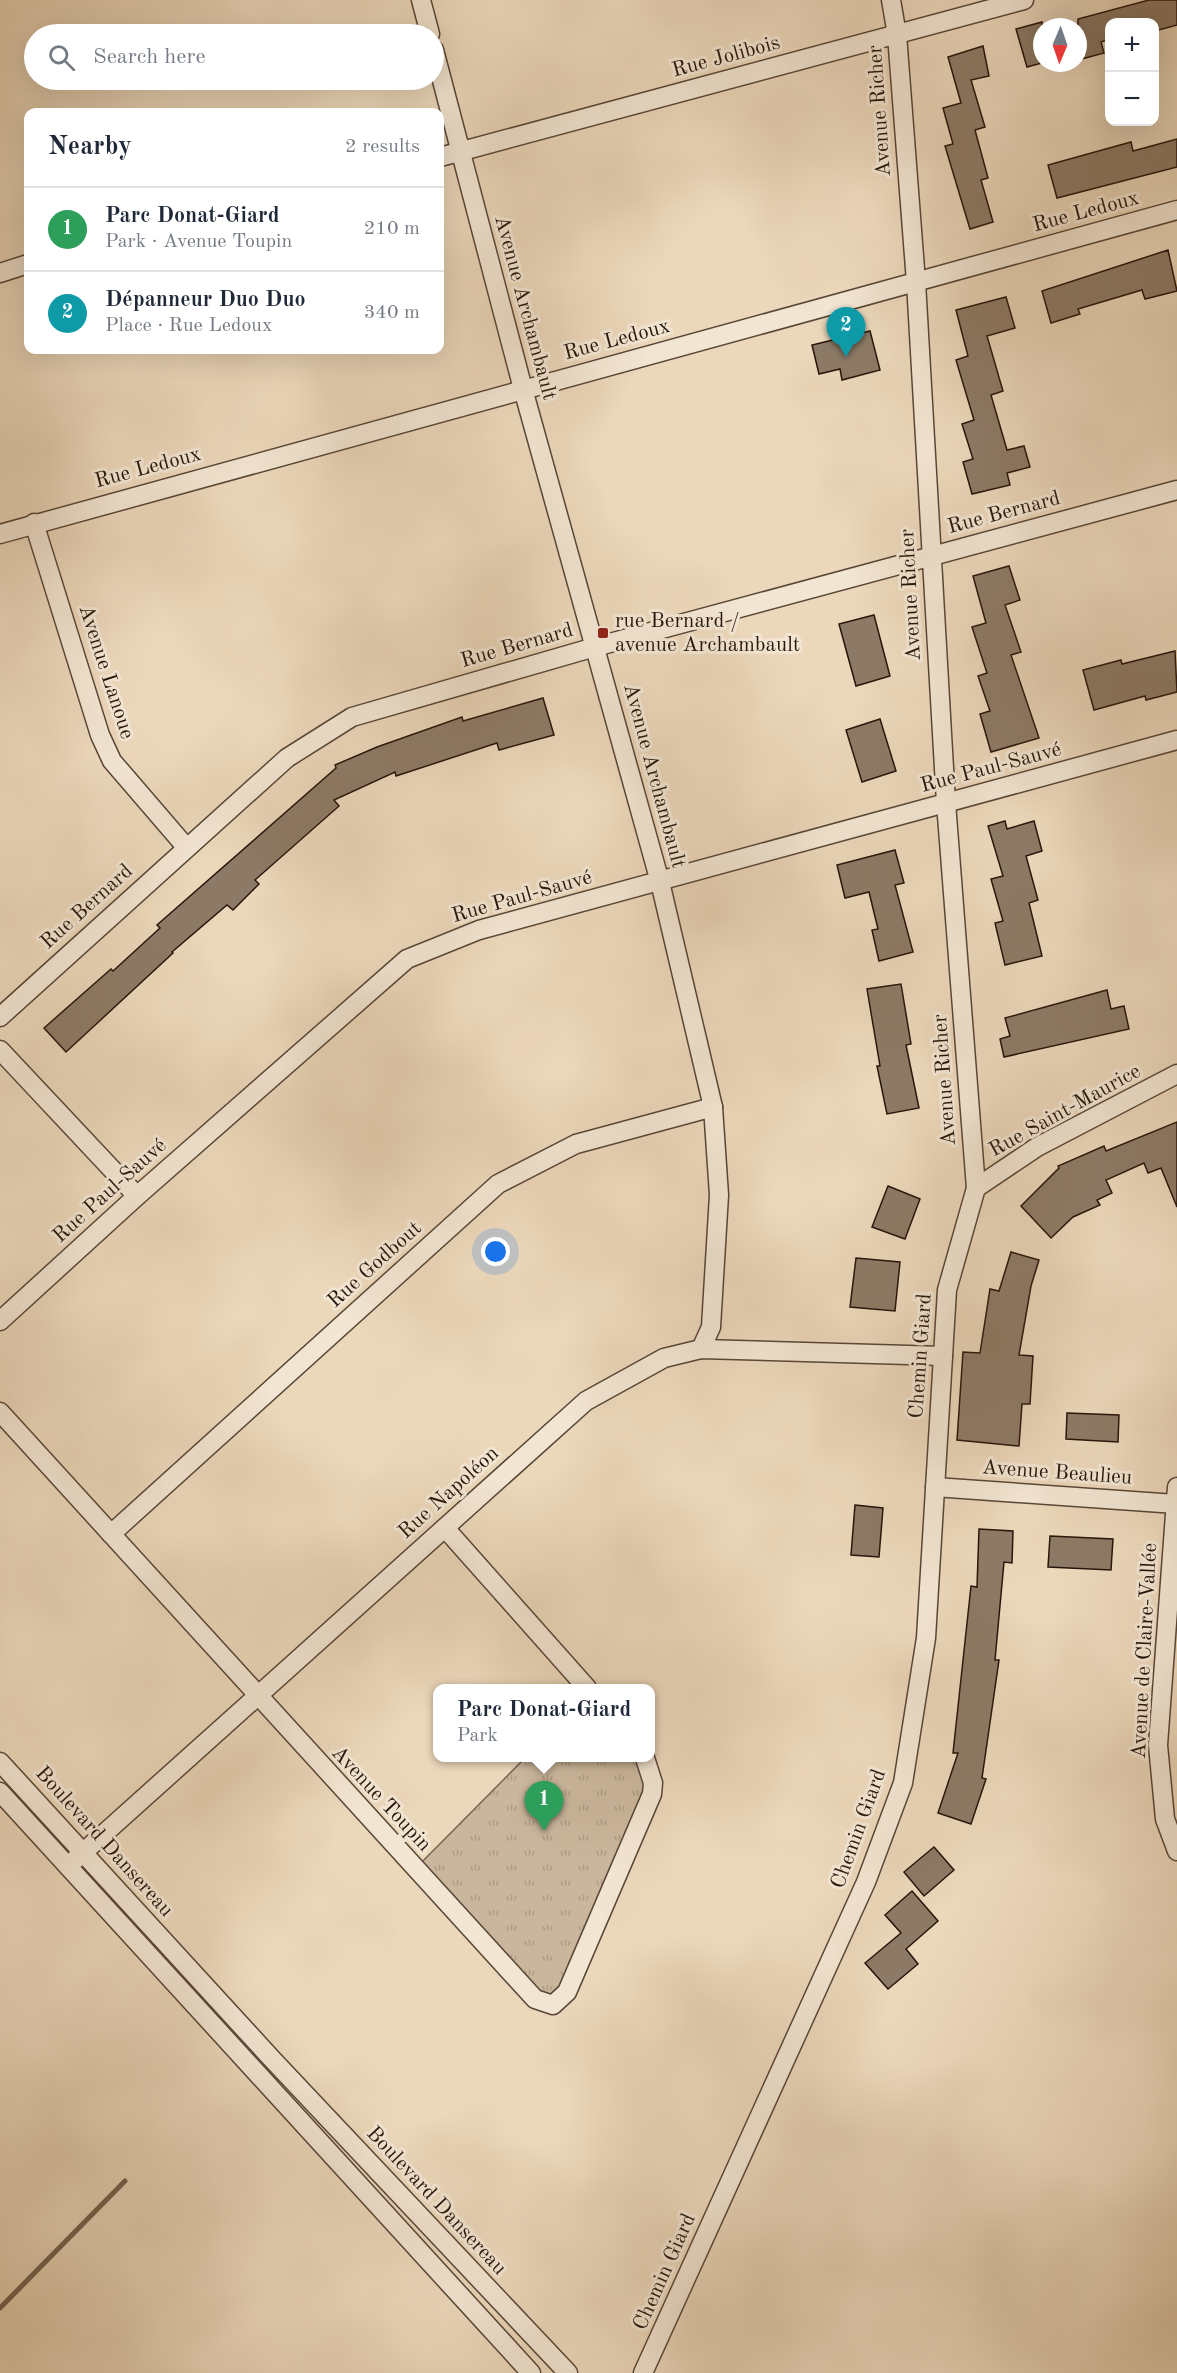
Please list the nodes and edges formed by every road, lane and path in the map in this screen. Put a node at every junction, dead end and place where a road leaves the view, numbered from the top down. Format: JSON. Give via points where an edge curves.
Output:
{"nodes":[{"id":1,"x":421,"y":0,"type":"edge"},
{"id":2,"x":891,"y":0,"type":"edge"},
{"id":3,"x":1024,"y":0,"type":"edge"},
{"id":4,"x":427,"y":24,"type":"edge"},
{"id":5,"x":897,"y":35,"type":"junction"},
{"id":6,"x":444,"y":90,"type":"edge"},
{"id":7,"x":459,"y":152,"type":"junction"},
{"id":8,"x":444,"y":156,"type":"edge"},
{"id":9,"x":1177,"y":210,"type":"edge"},
{"id":10,"x":24,"y":265,"type":"edge"},
{"id":11,"x":0,"y":273,"type":"edge"},
{"id":12,"x":916,"y":282,"type":"junction"},
{"id":13,"x":523,"y":389,"type":"junction"},
{"id":14,"x":1177,"y":490,"type":"edge"},
{"id":15,"x":34,"y":523,"type":"junction"},
{"id":16,"x":0,"y":534,"type":"edge"},
{"id":17,"x":932,"y":556,"type":"junction"},
{"id":18,"x":595,"y":647,"type":"junction"},
{"id":19,"x":1177,"y":740,"type":"edge"},
{"id":20,"x":946,"y":803,"type":"junction"},
{"id":21,"x":186,"y":848,"type":"junction"},
{"id":22,"x":660,"y":882,"type":"junction"},
{"id":23,"x":0,"y":1017,"type":"edge"},
{"id":24,"x":0,"y":1050,"type":"edge"},
{"id":25,"x":1177,"y":1074,"type":"edge"},
{"id":26,"x":713,"y":1107,"type":"junction"},
{"id":27,"x":976,"y":1188,"type":"junction"},
{"id":28,"x":136,"y":1196,"type":"junction"},
{"id":29,"x":0,"y":1321,"type":"edge"},
{"id":30,"x":701,"y":1349,"type":"junction"},
{"id":31,"x":943,"y":1356,"type":"junction"},
{"id":32,"x":0,"y":1412,"type":"edge"},
{"id":33,"x":935,"y":1487,"type":"junction"},
{"id":34,"x":1177,"y":1496,"type":"edge"},
{"id":35,"x":445,"y":1528,"type":"junction"},
{"id":36,"x":111,"y":1534,"type":"junction"},
{"id":37,"x":583,"y":1684,"type":"edge"},
{"id":38,"x":258,"y":1696,"type":"junction"},
{"id":39,"x":0,"y":1762,"type":"edge"},
{"id":40,"x":646,"y":1762,"type":"edge"},
{"id":41,"x":0,"y":1792,"type":"edge"},
{"id":42,"x":1177,"y":1851,"type":"edge"},
{"id":43,"x":83,"y":1853,"type":"junction"},
{"id":44,"x":68,"y":1866,"type":"junction"},
{"id":45,"x":272,"y":2059,"type":"junction"},
{"id":46,"x":258,"y":2073,"type":"junction"},
{"id":47,"x":531,"y":2373,"type":"edge"},
{"id":48,"x":568,"y":2373,"type":"edge"},
{"id":49,"x":643,"y":2373,"type":"edge"}],
"edges":[{"from":1,"to":4,"type":"street"},
{"from":2,"to":5,"type":"street","name":"Avenue Richer"},
{"from":3,"to":5,"type":"street","name":"Rue Jolibois"},
{"from":5,"to":7,"type":"street","name":"Rue Jolibois"},
{"from":5,"to":12,"type":"street","name":"Avenue Richer"},
{"from":6,"to":7,"type":"street","name":"Avenue Archambault"},
{"from":7,"to":8,"type":"street","name":"Rue Jolibois"},
{"from":7,"to":13,"type":"street","name":"Avenue Archambault"},
{"from":9,"to":12,"type":"street","name":"Rue Ledoux"},
{"from":10,"to":11,"type":"street"},
{"from":12,"to":13,"type":"street","name":"Rue Ledoux"},
{"from":12,"to":17,"type":"street","name":"Avenue Richer"},
{"from":13,"to":15,"type":"street","name":"Rue Ledoux"},
{"from":13,"to":18,"type":"street","name":"Avenue Archambault"},
{"from":14,"to":17,"type":"street","name":"Rue Bernard"},
{"from":15,"to":16,"type":"street","name":"Rue Ledoux"},
{"from":15,"to":21,"type":"street","name":"Avenue Lanoue","via":[[100,735],[112,761]]},
{"from":17,"to":18,"type":"street","name":"Rue Bernard"},
{"from":17,"to":20,"type":"street","name":"Avenue Richer"},
{"from":18,"to":21,"type":"street","name":"Rue Bernard","via":[[352,717],[287,758]]},
{"from":18,"to":22,"type":"street","name":"Avenue Archambault"},
{"from":19,"to":20,"type":"street","name":"Rue Paul-Sauvé"},
{"from":20,"to":22,"type":"street","name":"Rue Paul-Sauvé"},
{"from":20,"to":27,"type":"street","name":"Avenue Richer"},
{"from":21,"to":23,"type":"street","name":"Rue Bernard"},
{"from":22,"to":26,"type":"street","name":"Avenue Archambault"},
{"from":22,"to":28,"type":"street","name":"Rue Paul-Sauvé","via":[[479,930],[407,959]]},
{"from":24,"to":28,"type":"street"},
{"from":25,"to":27,"type":"street","name":"Rue Saint-Maurice","via":[[1037,1147]]},
{"from":26,"to":30,"type":"street","name":"Avenue Archambault","via":[[719,1195],[711,1327]]},
{"from":26,"to":36,"type":"street","name":"Rue Godbout","via":[[576,1144],[498,1184]]},
{"from":27,"to":31,"type":"street","name":"Chemin Giard","via":[[947,1290]]},
{"from":28,"to":29,"type":"street","name":"Rue Paul-Sauvé"},
{"from":30,"to":31,"type":"street","name":"Rue Napoléon"},
{"from":30,"to":35,"type":"street","name":"Rue Napoléon","via":[[664,1358],[586,1401]]},
{"from":31,"to":33,"type":"street","name":"Chemin Giard"},
{"from":32,"to":36,"type":"street","name":"Avenue Toupin"},
{"from":33,"to":34,"type":"street","name":"Avenue Beaulieu"},
{"from":33,"to":49,"type":"street","name":"Chemin Giard","via":[[926,1638],[903,1783],[866,1882]]},
{"from":34,"to":42,"type":"street","name":"Avenue de Claire-Vallée","via":[[1158,1745],[1165,1819]]},
{"from":35,"to":37,"type":"street"},
{"from":35,"to":38,"type":"street","name":"Rue Napoléon"},
{"from":36,"to":38,"type":"street","name":"Avenue Toupin"},
{"from":38,"to":40,"type":"street","name":"Avenue Toupin","via":[[535,1999],[553,2005],[567,1992],[652,1794]]},
{"from":38,"to":43,"type":"street","name":"Rue Napoléon"},
{"from":39,"to":43,"type":"street","name":"Boulevard Dansereau"},
{"from":41,"to":44,"type":"street","name":"Boulevard Dansereau"},
{"from":43,"to":44,"type":"street","name":"Rue Napoléon"},
{"from":43,"to":45,"type":"street","name":"Boulevard Dansereau"},
{"from":44,"to":46,"type":"street","name":"Boulevard Dansereau"},
{"from":45,"to":46,"type":"street"},
{"from":45,"to":48,"type":"street","name":"Boulevard Dansereau"},
{"from":46,"to":47,"type":"street","name":"Boulevard Dansereau"}]}
